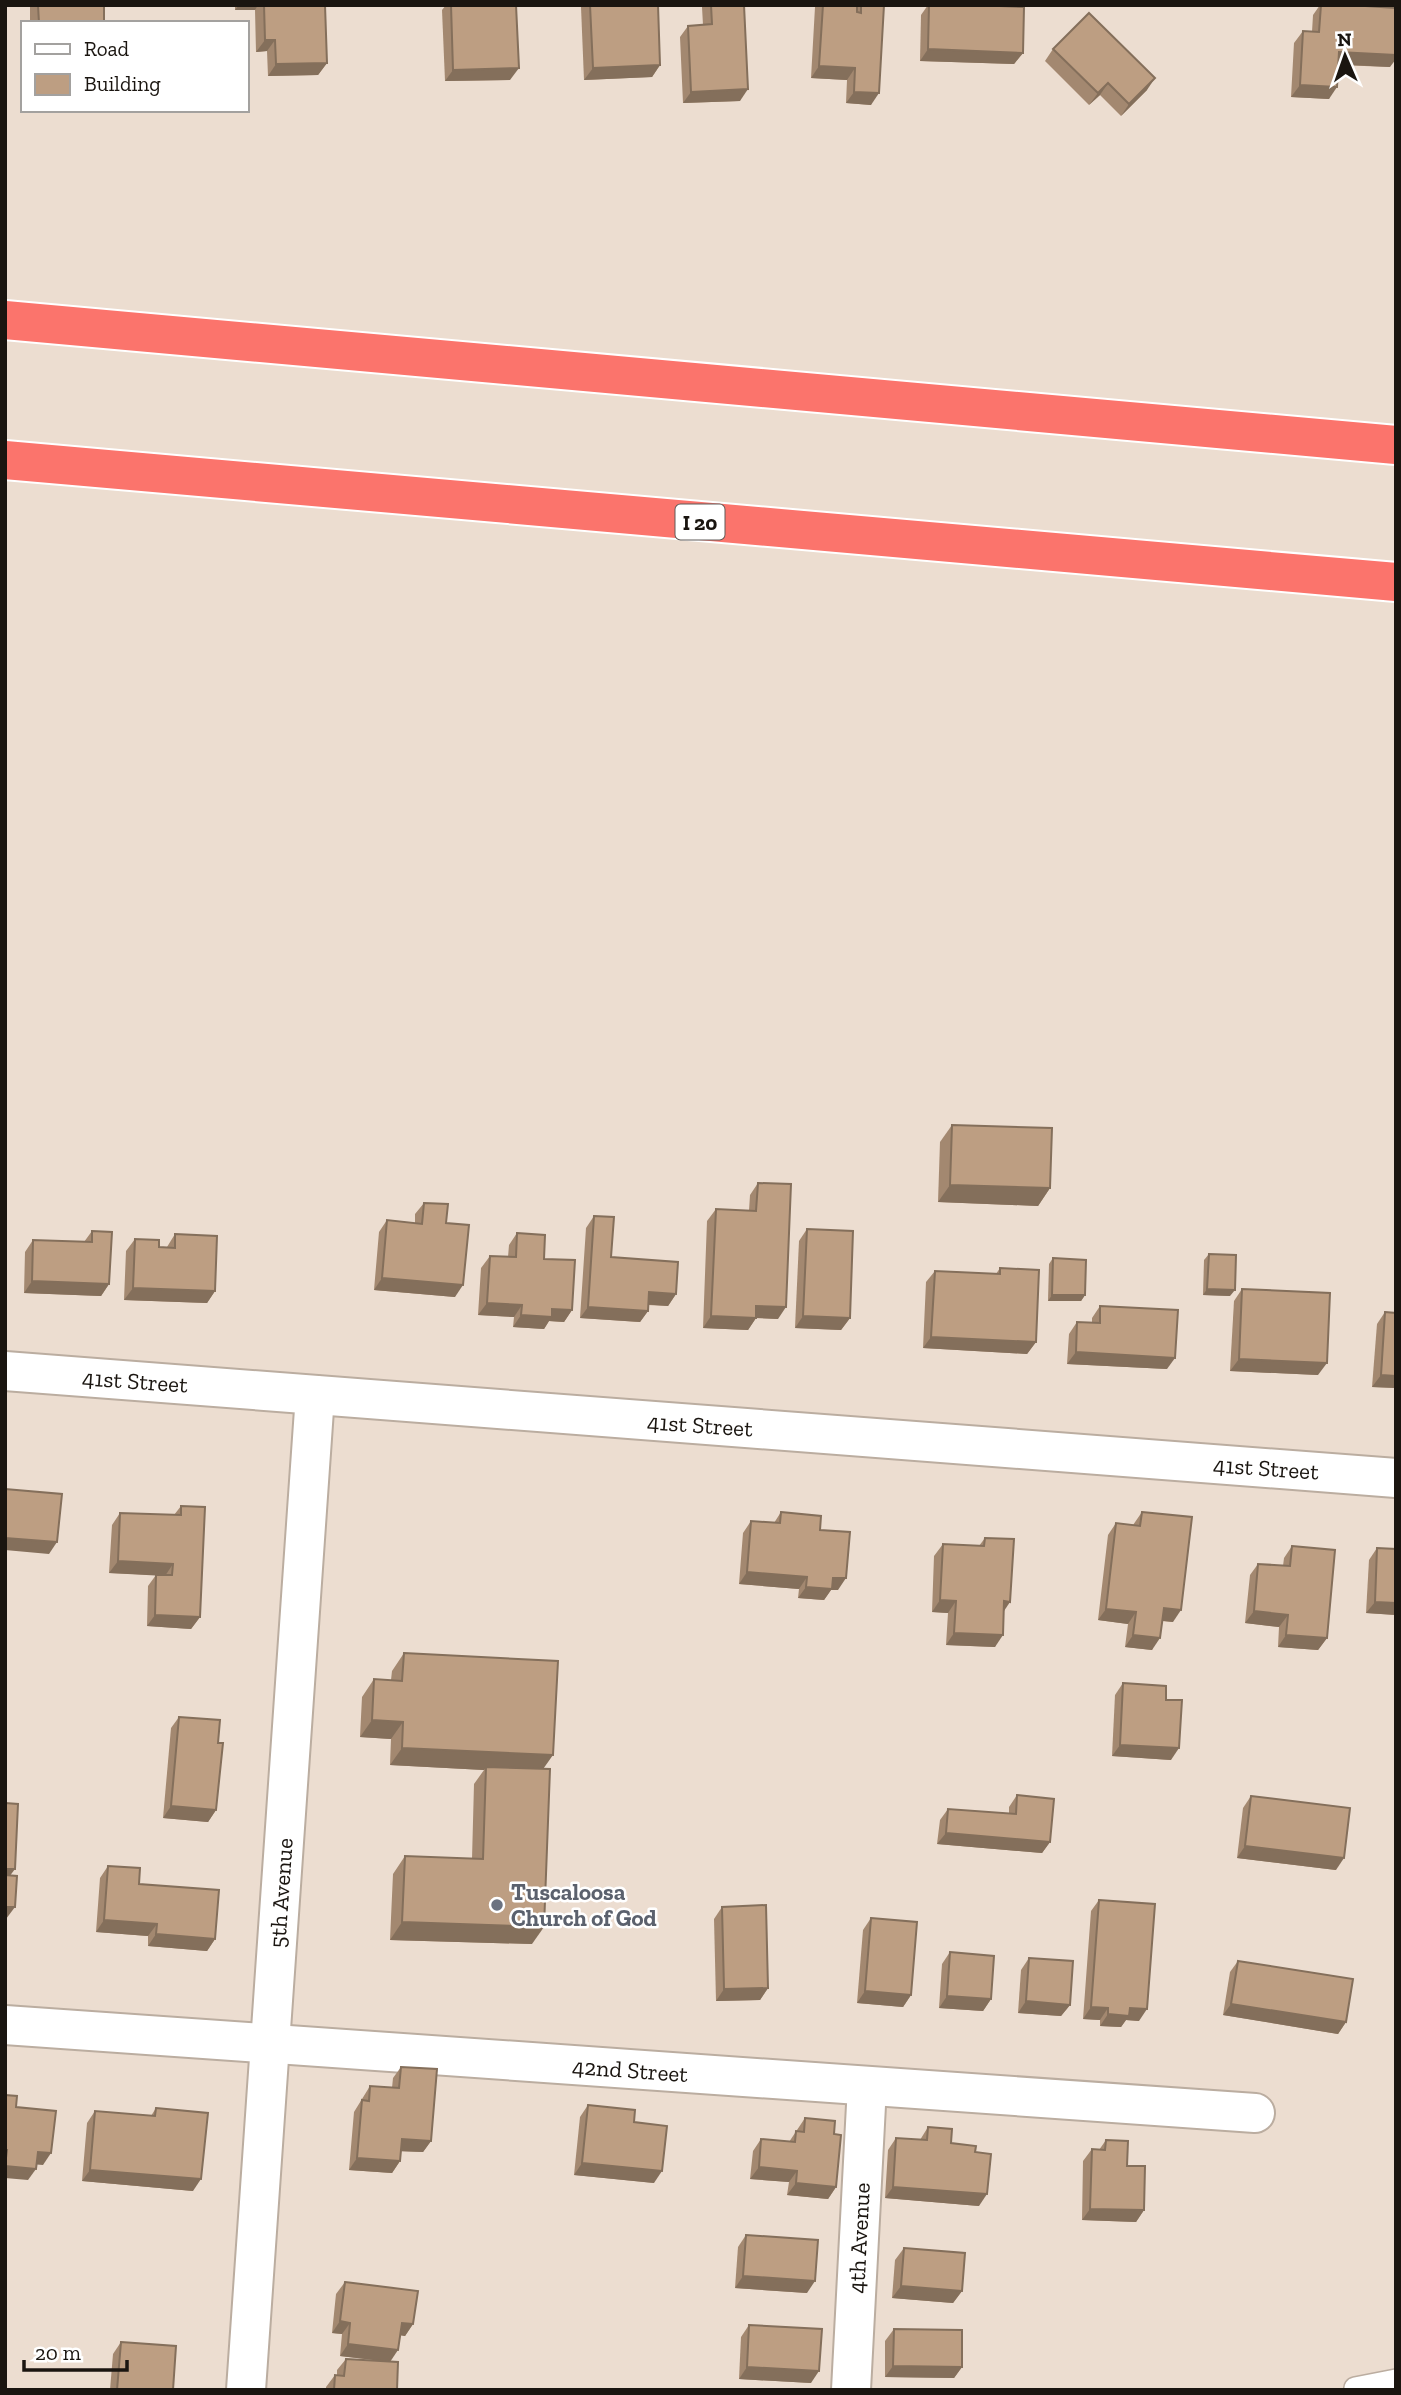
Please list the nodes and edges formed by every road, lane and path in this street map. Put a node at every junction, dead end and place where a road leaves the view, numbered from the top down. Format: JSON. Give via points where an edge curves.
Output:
{"nodes":[{"id":1,"x":5,"y":320,"type":"edge"},
{"id":2,"x":1396,"y":445,"type":"edge"},
{"id":3,"x":5,"y":460,"type":"edge"},
{"id":4,"x":1396,"y":582,"type":"edge"},
{"id":5,"x":5,"y":1371,"type":"edge"},
{"id":6,"x":315,"y":1395,"type":"junction"},
{"id":7,"x":1396,"y":1479,"type":"edge"},
{"id":8,"x":5,"y":2025,"type":"edge"},
{"id":9,"x":270,"y":2045,"type":"junction"},
{"id":10,"x":867,"y":2086,"type":"junction"},
{"id":11,"x":1255,"y":2113,"type":"dead end"},
{"id":12,"x":1396,"y":2380,"type":"edge"},
{"id":13,"x":1355,"y":2388,"type":"edge"},
{"id":14,"x":246,"y":2390,"type":"edge"},
{"id":15,"x":851,"y":2390,"type":"edge"}],
"edges":[{"from":1,"to":2,"type":"highway"},
{"from":3,"to":4,"type":"highway","number":"I 20"},
{"from":5,"to":6,"type":"street","name":"41st Street"},
{"from":6,"to":7,"type":"street","name":"41st Street"},
{"from":6,"to":9,"type":"street","name":"5th Avenue"},
{"from":8,"to":9,"type":"street","name":"42nd Street"},
{"from":9,"to":10,"type":"street","name":"42nd Street"},
{"from":9,"to":14,"type":"street","name":"5th Avenue"},
{"from":10,"to":11,"type":"street","name":"42nd Street"},
{"from":10,"to":15,"type":"street","name":"4th Avenue"},
{"from":12,"to":13,"type":"lane"}]}
